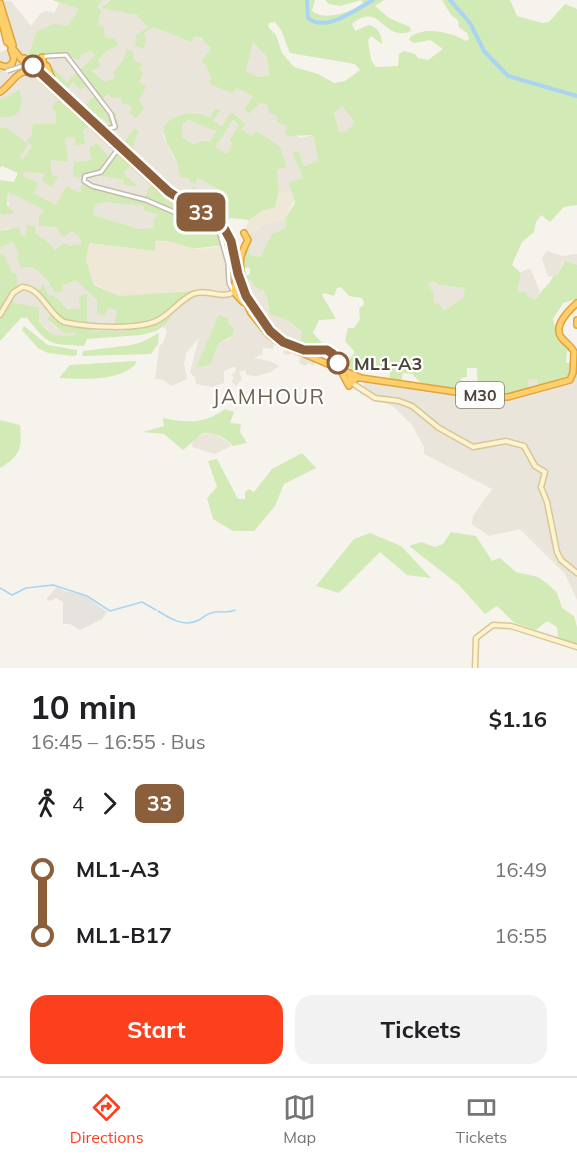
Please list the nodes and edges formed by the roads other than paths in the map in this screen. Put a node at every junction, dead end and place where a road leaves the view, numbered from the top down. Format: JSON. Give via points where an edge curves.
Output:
{"nodes":[{"id":1,"x":0,"y":3,"type":"edge"},
{"id":2,"x":0,"y":15,"type":"edge"},
{"id":3,"x":7,"y":41,"type":"junction"},
{"id":4,"x":43,"y":58,"type":"junction"},
{"id":5,"x":29,"y":62,"type":"junction"},
{"id":6,"x":0,"y":66,"type":"edge"},
{"id":7,"x":7,"y":70,"type":"junction"},
{"id":8,"x":0,"y":72,"type":"edge"},
{"id":9,"x":37,"y":74,"type":"junction"},
{"id":10,"x":55,"y":86,"type":"junction"},
{"id":11,"x":0,"y":91,"type":"edge"},
{"id":12,"x":98,"y":126,"type":"junction"},
{"id":13,"x":116,"y":151,"type":"junction"},
{"id":14,"x":189,"y":206,"type":"junction"},
{"id":15,"x":214,"y":219,"type":"junction"},
{"id":16,"x":234,"y":250,"type":"junction"},
{"id":17,"x":239,"y":258,"type":"junction"},
{"id":18,"x":233,"y":270,"type":"junction"},
{"id":19,"x":232,"y":283,"type":"junction"},
{"id":20,"x":244,"y":291,"type":"junction"},
{"id":21,"x":234,"y":292,"type":"junction"},
{"id":22,"x":577,"y":303,"type":"edge"},
{"id":23,"x":251,"y":313,"type":"junction"},
{"id":24,"x":0,"y":315,"type":"edge"},
{"id":25,"x":304,"y":350,"type":"junction"},
{"id":26,"x":325,"y":350,"type":"junction"},
{"id":27,"x":323,"y":358,"type":"junction"},
{"id":28,"x":573,"y":368,"type":"junction"},
{"id":29,"x":351,"y":385,"type":"joint"},
{"id":30,"x":577,"y":573,"type":"edge"},
{"id":31,"x":577,"y":646,"type":"edge"},
{"id":32,"x":475,"y":668,"type":"edge"}],
"edges":[{"from":1,"to":5,"type":"highway","number":"M30","via":[[12,41]]},
{"from":2,"to":3,"type":"highway","number":"M30"},
{"from":3,"to":5,"type":"highway","number":"M30"},
{"from":3,"to":6,"type":"highway","via":[[14,61],[8,67]]},
{"from":4,"to":5,"type":"street"},
{"from":4,"to":5,"type":"highway","via":[[42,70]]},
{"from":4,"to":10,"type":"highway"},
{"from":4,"to":12,"type":"street","via":[[66,55],[111,114],[115,127]]},
{"from":5,"to":7,"type":"street","bridge":true},
{"from":5,"to":9,"type":"highway","number":"M30"},
{"from":5,"to":10,"type":"highway","number":"M30"},
{"from":5,"to":11,"type":"highway"},
{"from":6,"to":7,"type":"street"},
{"from":7,"to":8,"type":"street"},
{"from":9,"to":11,"type":"highway","via":[[21,72]]},
{"from":9,"to":13,"type":"highway","number":"M30"},
{"from":10,"to":12,"type":"highway","number":"M30"},
{"from":12,"to":14,"type":"highway","number":"M30"},
{"from":13,"to":18,"type":"highway","number":"M30","via":[[169,196],[218,226],[228,244]]},
{"from":13,"to":19,"type":"street","via":[[102,171],[85,176],[84,181],[211,224],[222,240]]},
{"from":14,"to":15,"type":"highway","number":"M30"},
{"from":14,"to":15,"type":"highway","via":[[206,210],[208,201]]},
{"from":15,"to":16,"type":"highway","number":"M30","via":[[227,231]]},
{"from":16,"to":17,"type":"highway"},
{"from":16,"to":17,"type":"highway","via":[[240,250],[246,241],[243,234],[248,240]]},
{"from":16,"to":20,"type":"highway","number":"M30"},
{"from":17,"to":20,"type":"highway"},
{"from":18,"to":19,"type":"highway"},
{"from":18,"to":23,"type":"highway","number":"M30"},
{"from":19,"to":21,"type":"highway"},
{"from":20,"to":25,"type":"highway","number":"M30","via":[[270,331],[283,342]]},
{"from":21,"to":23,"type":"highway"},
{"from":21,"to":24,"type":"main road","via":[[225,296],[194,294],[160,319],[134,326],[64,322],[35,291],[22,287]]},
{"from":22,"to":28,"type":"highway","via":[[559,328],[574,350]]},
{"from":23,"to":28,"type":"highway","number":"M30","via":[[278,342],[361,378],[504,398],[567,382]]},
{"from":25,"to":26,"type":"highway"},
{"from":25,"to":27,"type":"highway","number":"M30"},
{"from":26,"to":27,"type":"highway","via":[[321,353]]},
{"from":26,"to":29,"type":"highway","bridge":true,"via":[[333,354]]},
{"from":27,"to":28,"type":"highway","number":"M30","via":[[363,376],[491,395],[563,382],[570,378]]},
{"from":29,"to":30,"type":"main road","via":[[375,398],[412,406],[439,428],[473,447],[506,441],[524,446],[535,466],[545,472],[542,489],[558,554]]},
{"from":31,"to":32,"type":"main road","via":[[511,626],[494,625],[476,638]]}]}
